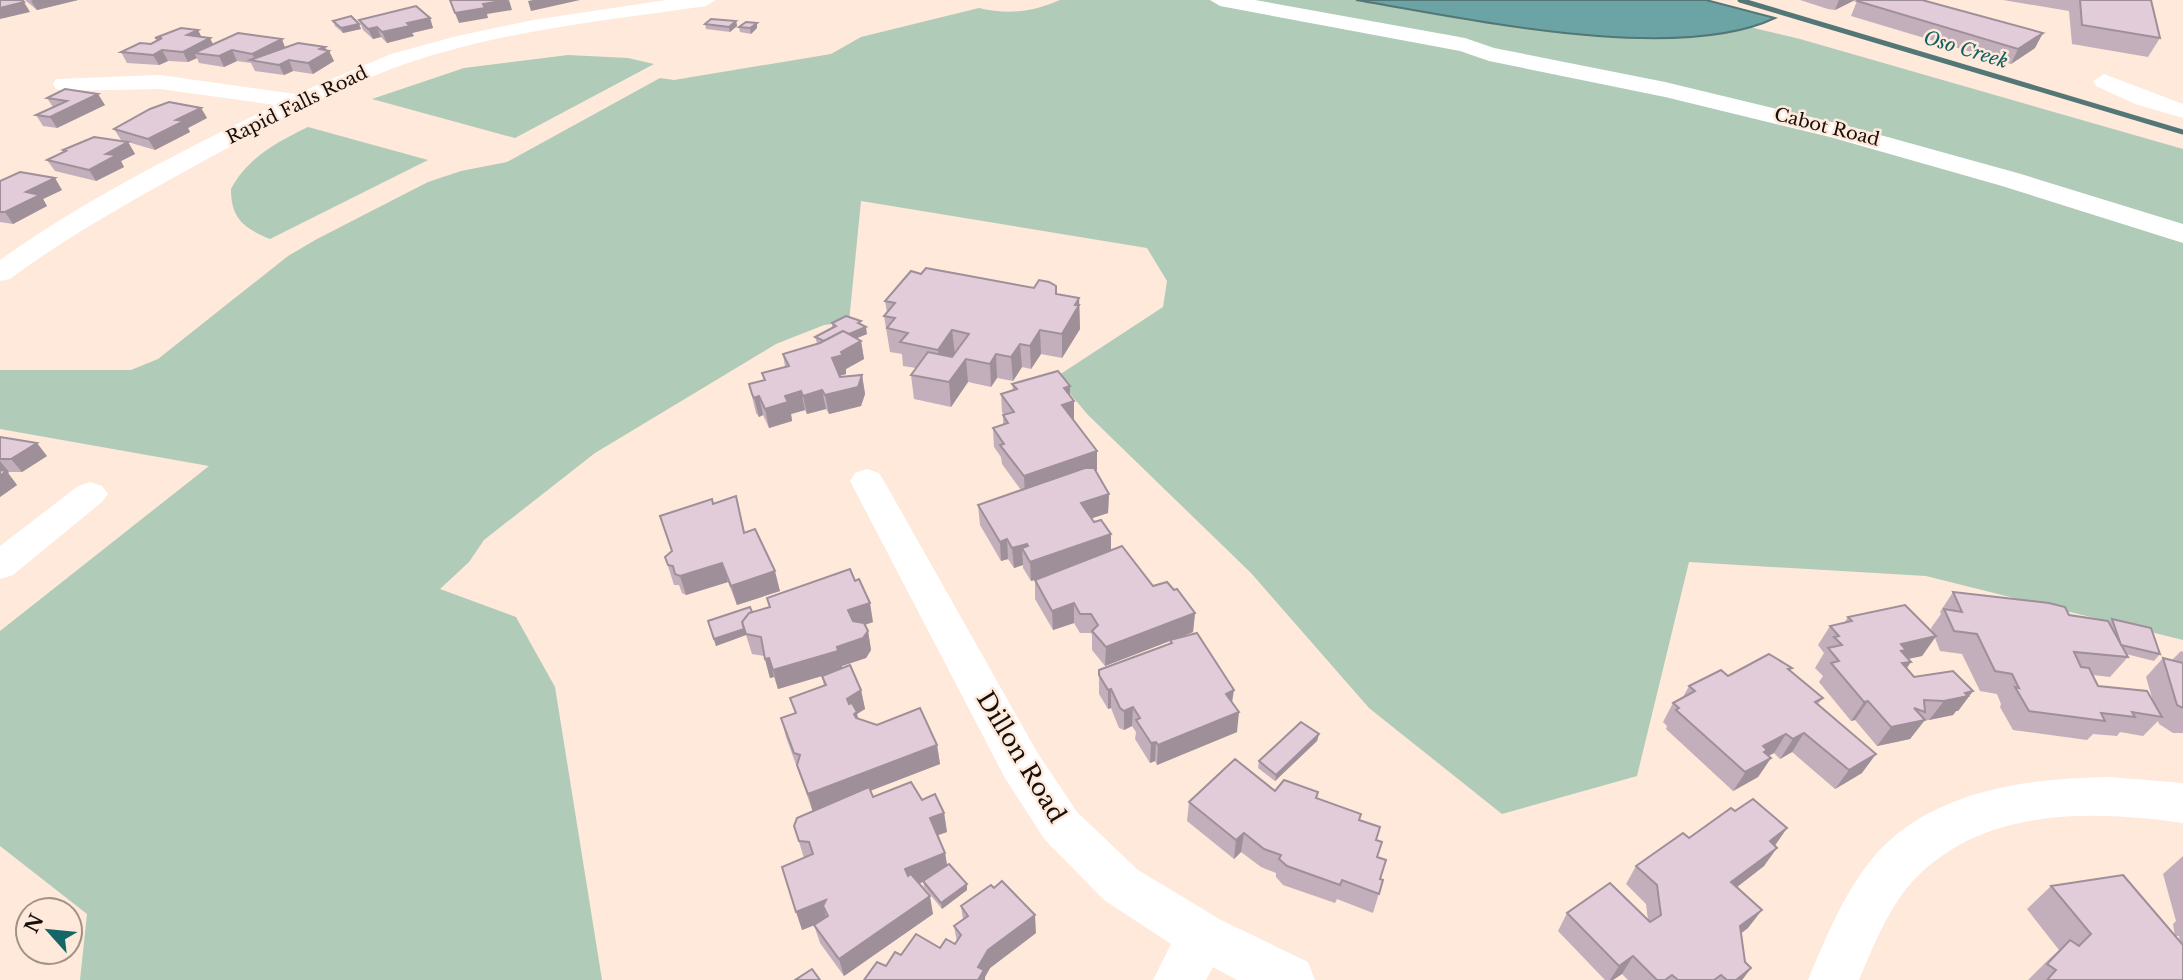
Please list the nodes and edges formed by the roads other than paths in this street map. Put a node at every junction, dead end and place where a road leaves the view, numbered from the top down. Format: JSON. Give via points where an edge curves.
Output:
{"nodes":[{"id":1,"x":706,"y":0,"type":"edge"},
{"id":2,"x":1220,"y":0,"type":"edge"},
{"id":3,"x":1465,"y":44,"type":"junction"},
{"id":4,"x":2104,"y":81,"type":"dead end"},
{"id":5,"x":64,"y":84,"type":"dead end"},
{"id":6,"x":298,"y":101,"type":"junction"},
{"id":7,"x":2183,"y":111,"type":"edge"},
{"id":8,"x":2183,"y":217,"type":"edge"},
{"id":9,"x":2183,"y":234,"type":"edge"},
{"id":10,"x":0,"y":273,"type":"edge"},
{"id":11,"x":867,"y":481,"type":"dead end"},
{"id":12,"x":90,"y":494,"type":"dead end"},
{"id":13,"x":0,"y":566,"type":"edge"},
{"id":14,"x":2183,"y":803,"type":"edge"},
{"id":15,"x":1203,"y":937,"type":"junction"},
{"id":16,"x":1178,"y":980,"type":"edge"},
{"id":17,"x":1290,"y":980,"type":"edge"},
{"id":18,"x":1833,"y":980,"type":"edge"}],
"edges":[{"from":1,"to":6,"type":"street","name":"Rapid Falls Road","via":[[453,43],[378,66]]},
{"from":2,"to":3,"type":"main road","name":"Cabot Road"},
{"from":3,"to":8,"type":"main road","name":"Cabot Road","via":[[1497,44],[1770,99],[1909,134]]},
{"from":3,"to":9,"type":"main road","name":"Cabot Road","via":[[1489,54],[1668,89],[1886,143]]},
{"from":4,"to":7,"type":"street"},
{"from":5,"to":6,"type":"street","via":[[160,82]]},
{"from":6,"to":10,"type":"street","name":"Rapid Falls Road","via":[[78,220]]},
{"from":11,"to":15,"type":"street","name":"Dillon Road","via":[[1021,765],[1061,826],[1121,885]]},
{"from":12,"to":13,"type":"street"},
{"from":14,"to":18,"type":"street","via":[[2147,797],[2060,798],[1989,810],[1938,831],[1896,866],[1866,911]]},
{"from":15,"to":16,"type":"street"},
{"from":15,"to":17,"type":"street","name":"Dillon Road"}]}
